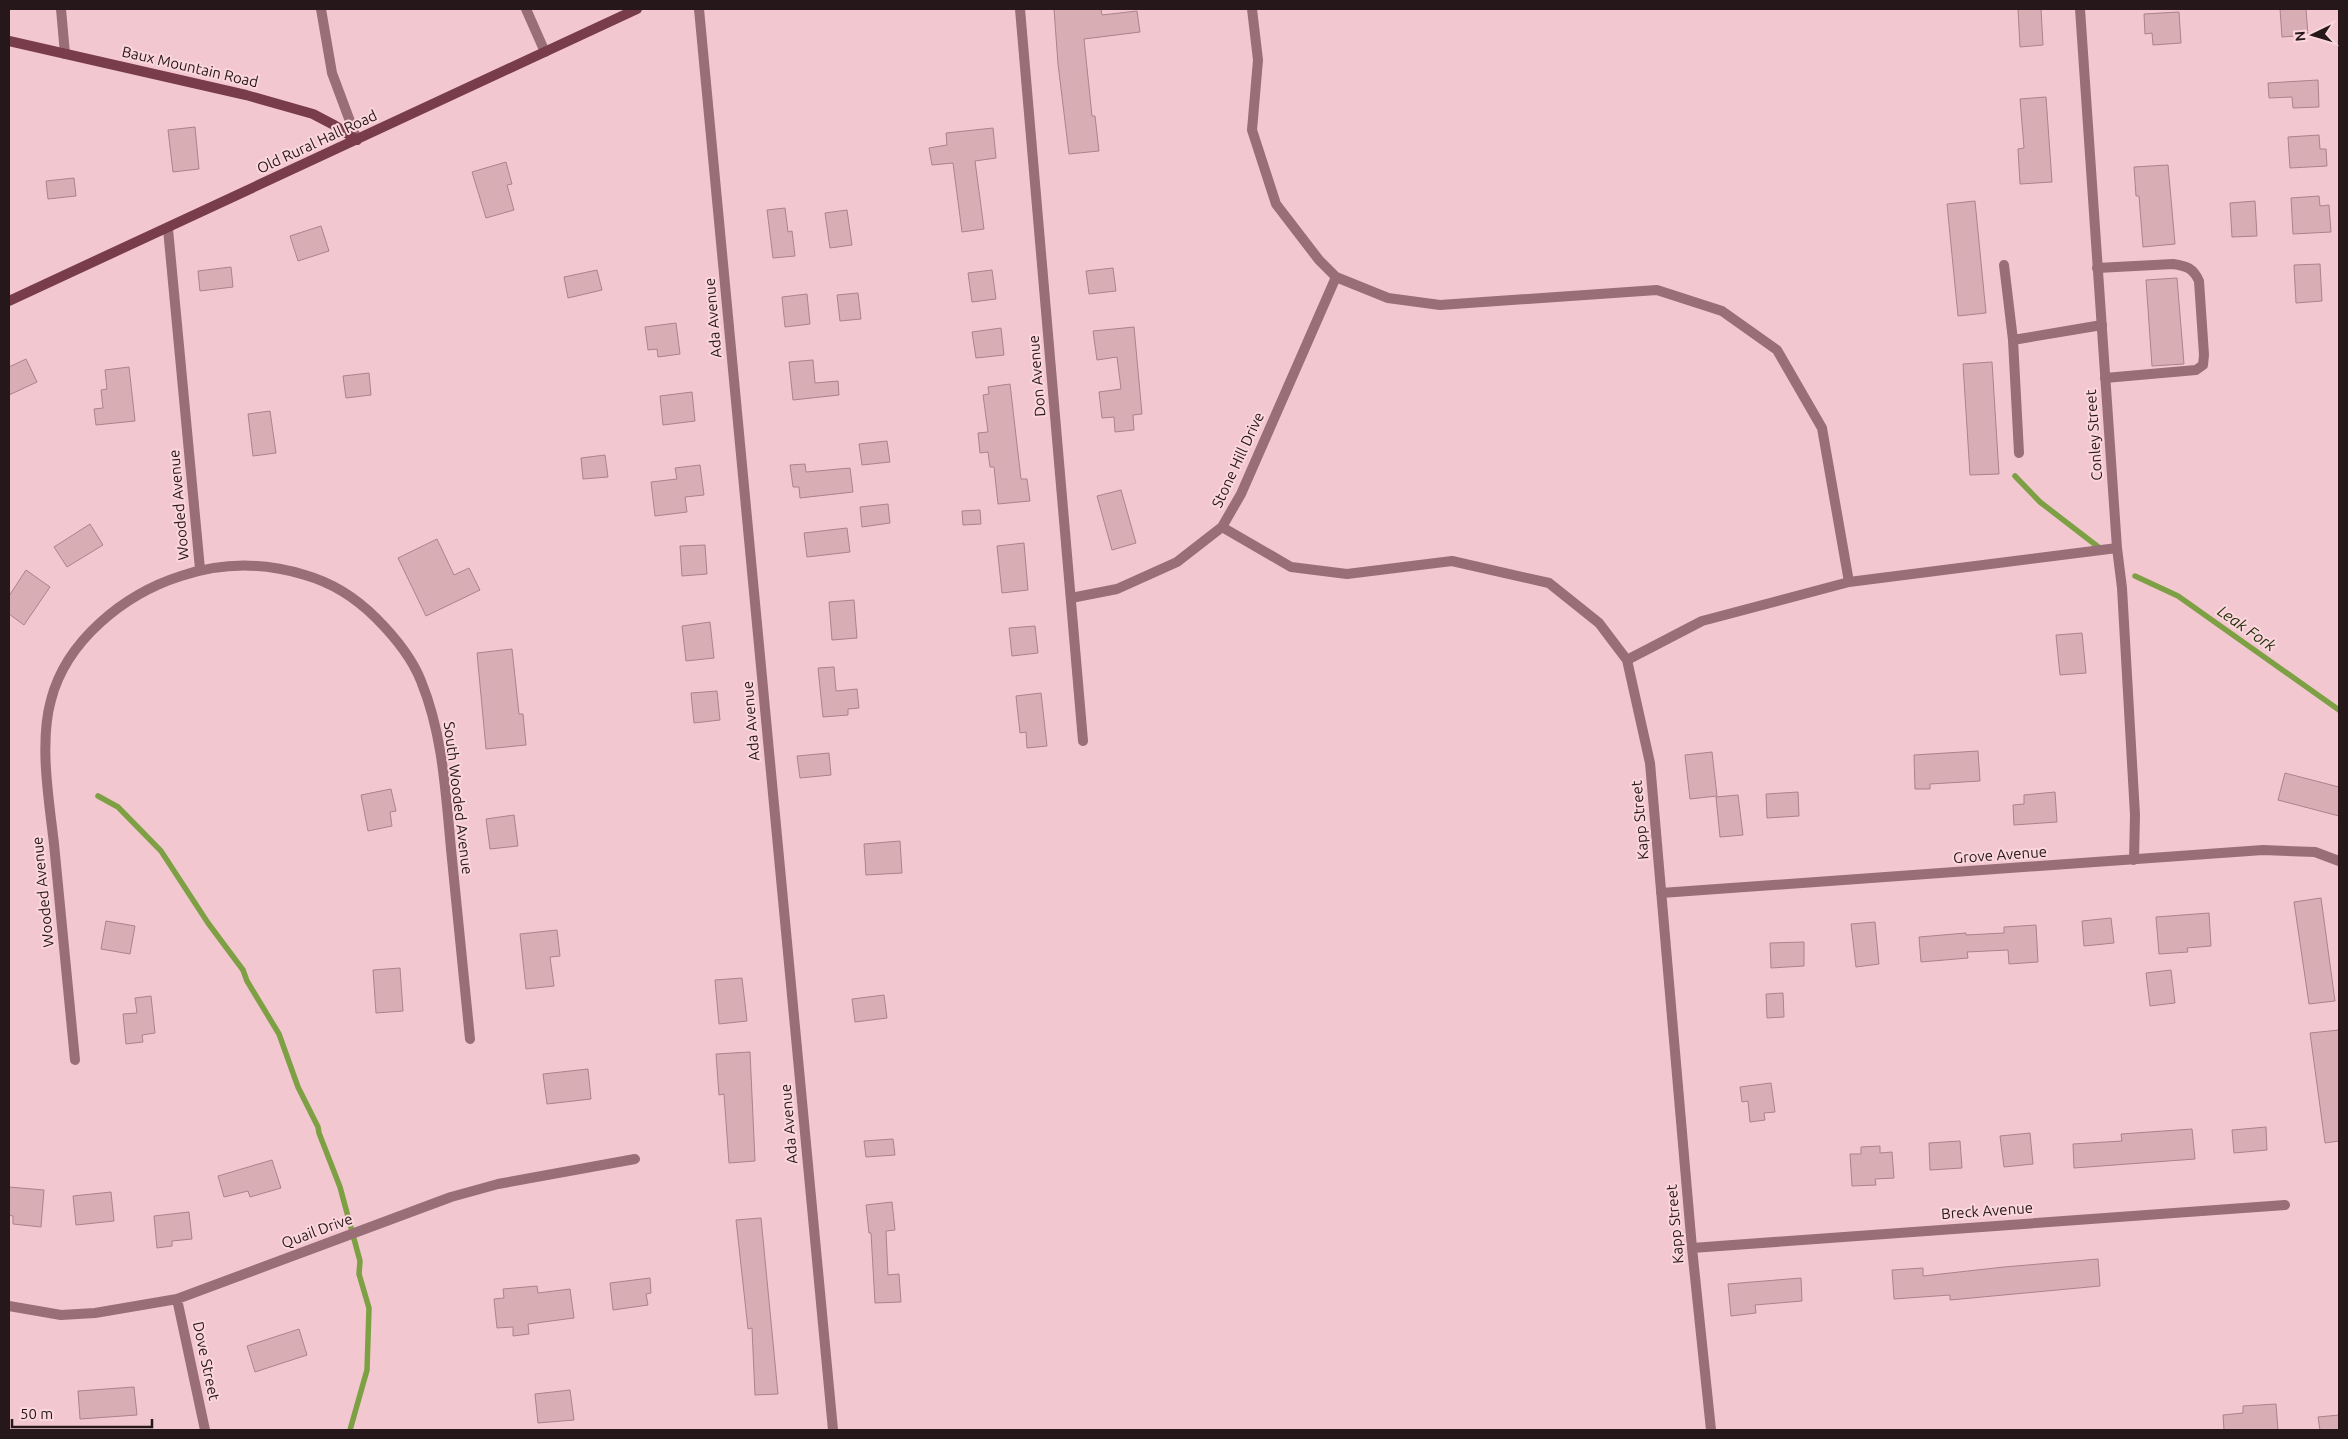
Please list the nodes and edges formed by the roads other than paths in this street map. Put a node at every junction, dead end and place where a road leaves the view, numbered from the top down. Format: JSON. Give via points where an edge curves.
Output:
{"nodes":[{"id":1,"x":61,"y":9,"type":"edge"},
{"id":2,"x":320,"y":9,"type":"edge"},
{"id":3,"x":526,"y":9,"type":"edge"},
{"id":4,"x":637,"y":9,"type":"edge"},
{"id":5,"x":699,"y":9,"type":"edge"},
{"id":6,"x":1020,"y":9,"type":"edge"},
{"id":7,"x":1252,"y":9,"type":"edge"},
{"id":8,"x":2080,"y":9,"type":"edge"},
{"id":9,"x":9,"y":41,"type":"edge"},
{"id":10,"x":545,"y":52,"type":"junction"},
{"id":11,"x":65,"y":54,"type":"junction"},
{"id":12,"x":356,"y":140,"type":"junction"},
{"id":13,"x":168,"y":229,"type":"junction"},
{"id":14,"x":2004,"y":265,"type":"dead end"},
{"id":15,"x":2097,"y":268,"type":"junction"},
{"id":16,"x":1336,"y":277,"type":"junction"},
{"id":17,"x":9,"y":301,"type":"edge"},
{"id":18,"x":2102,"y":325,"type":"junction"},
{"id":19,"x":2013,"y":340,"type":"junction"},
{"id":20,"x":2106,"y":378,"type":"junction"},
{"id":21,"x":2019,"y":453,"type":"dead end"},
{"id":22,"x":1222,"y":527,"type":"junction"},
{"id":23,"x":2117,"y":548,"type":"junction"},
{"id":24,"x":200,"y":569,"type":"junction"},
{"id":25,"x":1849,"y":582,"type":"junction"},
{"id":26,"x":1071,"y":598,"type":"junction"},
{"id":27,"x":1627,"y":660,"type":"junction"},
{"id":28,"x":1083,"y":741,"type":"dead end"},
{"id":29,"x":2134,"y":860,"type":"junction"},
{"id":30,"x":2339,"y":861,"type":"edge"},
{"id":31,"x":1661,"y":893,"type":"junction"},
{"id":32,"x":470,"y":1039,"type":"dead end"},
{"id":33,"x":75,"y":1060,"type":"dead end"},
{"id":34,"x":635,"y":1159,"type":"dead end"},
{"id":35,"x":2285,"y":1204,"type":"dead end"},
{"id":36,"x":1692,"y":1248,"type":"junction"},
{"id":37,"x":178,"y":1299,"type":"junction"},
{"id":38,"x":9,"y":1306,"type":"edge"},
{"id":39,"x":205,"y":1430,"type":"edge"},
{"id":40,"x":833,"y":1430,"type":"edge"},
{"id":41,"x":1711,"y":1430,"type":"edge"}],
"edges":[{"from":1,"to":11,"type":"street"},
{"from":2,"to":12,"type":"street","via":[[332,73]]},
{"from":3,"to":10,"type":"street"},
{"from":4,"to":10,"type":"main road","name":"Old Rural Hall Road"},
{"from":5,"to":40,"type":"street","name":"Ada Avenue"},
{"from":6,"to":26,"type":"street","name":"Don Avenue"},
{"from":7,"to":16,"type":"street","via":[[1258,60],[1252,130],[1276,204],[1318,260]]},
{"from":8,"to":15,"type":"street","name":"Conley Street"},
{"from":9,"to":11,"type":"main road","name":"Baux Mountain Road"},
{"from":10,"to":12,"type":"main road","name":"Old Rural Hall Road"},
{"from":11,"to":12,"type":"main road","name":"Baux Mountain Road","via":[[246,95],[313,114]]},
{"from":12,"to":13,"type":"main road","name":"Old Rural Hall Road"},
{"from":13,"to":17,"type":"main road","name":"Old Rural Hall Road"},
{"from":13,"to":24,"type":"street","name":"Wooded Avenue"},
{"from":14,"to":19,"type":"street"},
{"from":15,"to":18,"type":"street","name":"Conley Street"},
{"from":15,"to":20,"type":"street","via":[[2179,264],[2194,271],[2199,281],[2203,365],[2196,370]]},
{"from":16,"to":22,"type":"street","name":"Stone Hill Drive","via":[[1241,494]]},
{"from":16,"to":25,"type":"street","via":[[1388,298],[1440,305],[1657,290],[1722,310],[1776,350],[1822,428]]},
{"from":18,"to":19,"type":"street"},
{"from":18,"to":20,"type":"street","name":"Conley Street"},
{"from":19,"to":21,"type":"street"},
{"from":20,"to":23,"type":"street","name":"Conley Street"},
{"from":22,"to":26,"type":"street","name":"Stone Hill Drive","via":[[1177,562],[1117,589]]},
{"from":22,"to":27,"type":"street","name":"Kapp Street","via":[[1291,567],[1347,574],[1452,561],[1549,583],[1599,623]]},
{"from":23,"to":25,"type":"street"},
{"from":23,"to":29,"type":"street","name":"Conley Street","via":[[2134,805]]},
{"from":24,"to":32,"type":"street","name":"South Wooded Avenue","via":[[260,564],[318,579],[363,605],[408,657],[420,679],[438,736]]},
{"from":24,"to":33,"type":"street","name":"Wooded Avenue","via":[[152,587],[90,633],[64,667],[51,699],[46,742]]},
{"from":25,"to":27,"type":"street","via":[[1702,621]]},
{"from":26,"to":28,"type":"street","name":"Don Avenue"},
{"from":27,"to":31,"type":"street","name":"Kapp Street","via":[[1650,763]]},
{"from":29,"to":30,"type":"street","name":"Grove Avenue","via":[[2288,850],[2315,852]]},
{"from":29,"to":31,"type":"street","name":"Grove Avenue"},
{"from":31,"to":36,"type":"street","name":"Kapp Street"},
{"from":34,"to":37,"type":"street","name":"Quail Drive","via":[[498,1184],[451,1197]]},
{"from":35,"to":36,"type":"street","name":"Breck Avenue"},
{"from":36,"to":41,"type":"street","name":"Kapp Street"},
{"from":37,"to":38,"type":"street","name":"Quail Drive","via":[[96,1313],[62,1314]]},
{"from":37,"to":39,"type":"street","name":"Dove Street"}]}
